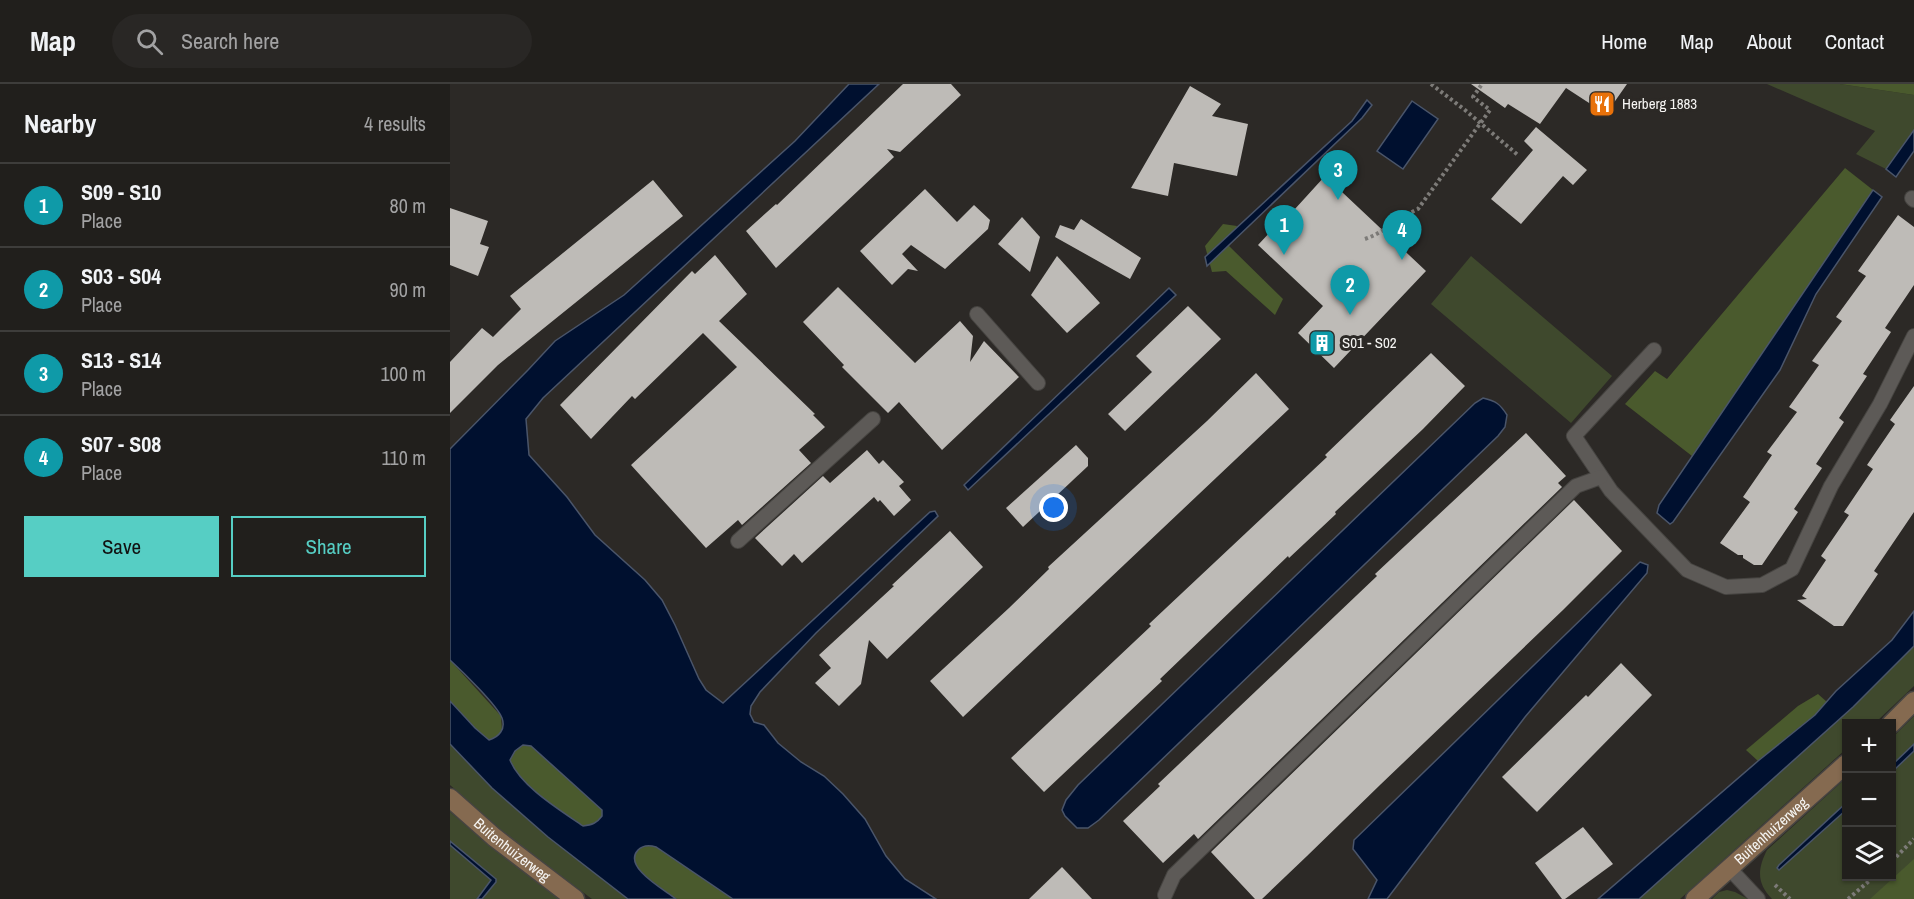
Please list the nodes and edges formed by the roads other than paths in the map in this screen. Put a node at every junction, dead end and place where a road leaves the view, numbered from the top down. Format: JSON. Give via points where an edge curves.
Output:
{"nodes":[{"id":1,"x":977,"y":314,"type":"dead end"},
{"id":2,"x":1914,"y":336,"type":"edge"},
{"id":3,"x":1654,"y":350,"type":"dead end"},
{"id":4,"x":1038,"y":383,"type":"dead end"},
{"id":5,"x":873,"y":419,"type":"dead end"},
{"id":6,"x":1601,"y":477,"type":"junction"},
{"id":7,"x":738,"y":541,"type":"dead end"},
{"id":8,"x":1914,"y":701,"type":"edge"},
{"id":9,"x":1895,"y":719,"type":"edge"},
{"id":10,"x":1842,"y":768,"type":"edge"},
{"id":11,"x":450,"y":798,"type":"edge"},
{"id":12,"x":1729,"y":868,"type":"junction"},
{"id":13,"x":1165,"y":895,"type":"dead end"},
{"id":14,"x":575,"y":899,"type":"edge"},
{"id":15,"x":1695,"y":899,"type":"edge"},
{"id":16,"x":1758,"y":899,"type":"edge"}],
"edges":[{"from":1,"to":4,"type":"lane"},
{"from":2,"to":6,"type":"lane","via":[[1880,404],[1831,486],[1792,569],[1762,585],[1726,587],[1688,570]]},
{"from":3,"to":6,"type":"lane","via":[[1574,436]]},
{"from":5,"to":7,"type":"lane"},
{"from":6,"to":13,"type":"lane","via":[[1576,486],[1174,875]]},
{"from":8,"to":9,"type":"street"},
{"from":10,"to":12,"type":"street","name":"Buitenhuizerweg"},
{"from":11,"to":14,"type":"street","name":"Buitenhuizerweg"},
{"from":12,"to":15,"type":"street","name":"Buitenhuizerweg"},
{"from":12,"to":16,"type":"lane"}]}
